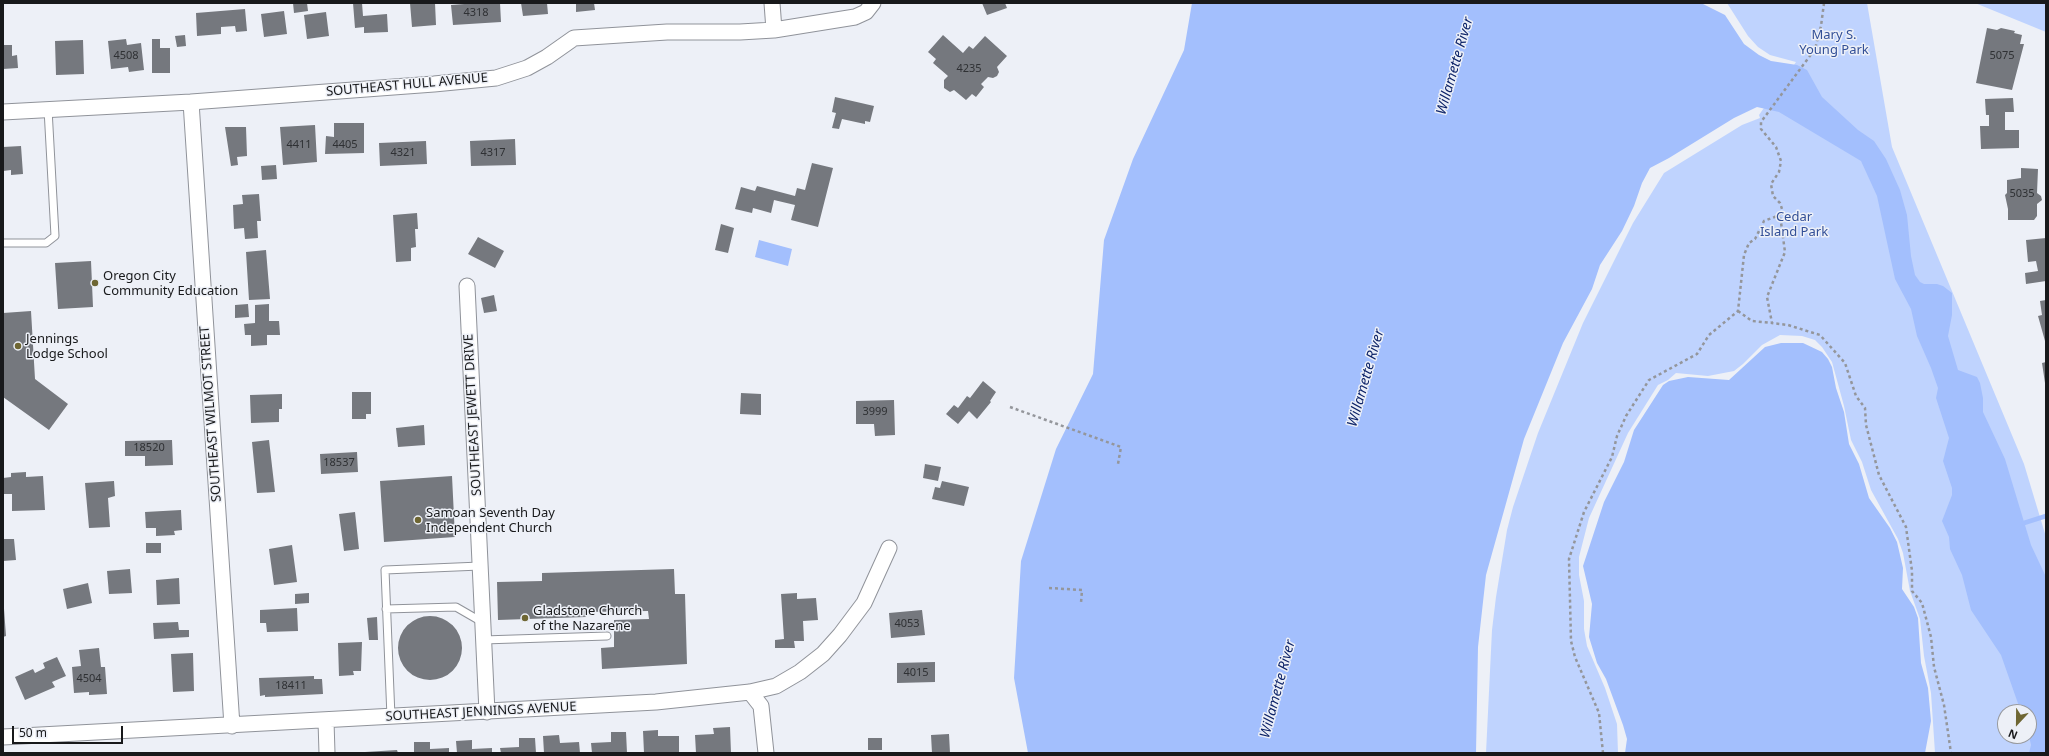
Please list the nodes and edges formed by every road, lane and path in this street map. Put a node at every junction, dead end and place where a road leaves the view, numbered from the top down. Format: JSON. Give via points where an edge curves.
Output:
{"nodes":[{"id":1,"x":772,"y":3,"type":"edge"},
{"id":2,"x":873,"y":3,"type":"edge"},
{"id":3,"x":1824,"y":3,"type":"edge"},
{"id":4,"x":774,"y":30,"type":"junction"},
{"id":5,"x":191,"y":102,"type":"junction"},
{"id":6,"x":48,"y":109,"type":"junction"},
{"id":7,"x":3,"y":112,"type":"edge"},
{"id":8,"x":1780,"y":215,"type":"junction"},
{"id":9,"x":3,"y":244,"type":"edge"},
{"id":10,"x":467,"y":286,"type":"dead end"},
{"id":11,"x":1738,"y":311,"type":"junction"},
{"id":12,"x":1772,"y":323,"type":"junction"},
{"id":13,"x":1010,"y":407,"type":"dead end"},
{"id":14,"x":1118,"y":464,"type":"dead end"},
{"id":15,"x":889,"y":548,"type":"dead end"},
{"id":16,"x":480,"y":566,"type":"junction"},
{"id":17,"x":1049,"y":588,"type":"dead end"},
{"id":18,"x":1081,"y":603,"type":"dead end"},
{"id":19,"x":386,"y":609,"type":"junction"},
{"id":20,"x":482,"y":622,"type":"junction"},
{"id":21,"x":607,"y":636,"type":"dead end"},
{"id":22,"x":483,"y":640,"type":"junction"},
{"id":23,"x":750,"y":692,"type":"junction"},
{"id":24,"x":487,"y":712,"type":"junction"},
{"id":25,"x":391,"y":717,"type":"junction"},
{"id":26,"x":326,"y":721,"type":"junction"},
{"id":27,"x":232,"y":726,"type":"junction"},
{"id":28,"x":3,"y":737,"type":"edge"},
{"id":29,"x":327,"y":753,"type":"edge"},
{"id":30,"x":766,"y":753,"type":"edge"},
{"id":31,"x":1603,"y":753,"type":"edge"},
{"id":32,"x":1951,"y":753,"type":"edge"}],
"edges":[{"from":1,"to":4,"type":"street"},
{"from":2,"to":4,"type":"street","name":"SOUTHEAST HULL AVENUE","via":[[866,12],[855,18]]},
{"from":3,"to":8,"type":"path","via":[[1815,49],[1761,122],[1761,129],[1776,147],[1781,161],[1779,172],[1771,184],[1773,196],[1782,209]]},
{"from":4,"to":5,"type":"street","name":"SOUTHEAST HULL AVENUE","via":[[667,32],[574,38],[526,68],[496,78]]},
{"from":5,"to":6,"type":"street","name":"SOUTHEAST HULL AVENUE"},
{"from":5,"to":27,"type":"street","name":"SOUTHEAST WILMOT STREET"},
{"from":6,"to":7,"type":"street","name":"SOUTHEAST HULL AVENUE"},
{"from":6,"to":9,"type":"lane","via":[[55,236],[46,243]]},
{"from":8,"to":11,"type":"path","via":[[1764,221],[1744,255]]},
{"from":8,"to":12,"type":"path","via":[[1785,252],[1768,297]]},
{"from":10,"to":16,"type":"street","name":"SOUTHEAST JEWETT DRIVE"},
{"from":11,"to":12,"type":"path","via":[[1752,321]]},
{"from":11,"to":31,"type":"path","via":[[1709,335],[1697,354],[1649,380],[1626,416],[1617,436],[1612,457],[1584,512],[1569,559],[1571,641],[1598,713]]},
{"from":12,"to":32,"type":"path","via":[[1820,335],[1845,363],[1856,396],[1865,408],[1866,425],[1879,475],[1906,527],[1912,591],[1922,603],[1931,637],[1934,667],[1944,705]]},
{"from":13,"to":14,"type":"path","via":[[1120,447]]},
{"from":15,"to":23,"type":"street","name":"SOUTHEAST JENNINGS AVENUE","via":[[864,603],[822,654],[800,672],[776,686]]},
{"from":16,"to":19,"type":"lane","via":[[385,570]]},
{"from":16,"to":20,"type":"street","name":"SOUTHEAST JEWETT DRIVE"},
{"from":17,"to":18,"type":"path","via":[[1082,590]]},
{"from":19,"to":20,"type":"lane","via":[[456,607]]},
{"from":19,"to":25,"type":"lane"},
{"from":20,"to":22,"type":"street","name":"SOUTHEAST JEWETT DRIVE"},
{"from":21,"to":22,"type":"lane"},
{"from":22,"to":24,"type":"street","name":"SOUTHEAST JEWETT DRIVE"},
{"from":23,"to":24,"type":"street","name":"SOUTHEAST JENNINGS AVENUE","via":[[656,702]]},
{"from":23,"to":30,"type":"street","via":[[761,706]]},
{"from":24,"to":25,"type":"street","name":"SOUTHEAST JENNINGS AVENUE"},
{"from":25,"to":26,"type":"street","name":"SOUTHEAST JENNINGS AVENUE"},
{"from":26,"to":27,"type":"street","name":"SOUTHEAST JENNINGS AVENUE"},
{"from":26,"to":29,"type":"street"},
{"from":27,"to":28,"type":"street","name":"SOUTHEAST JENNINGS AVENUE"}]}
